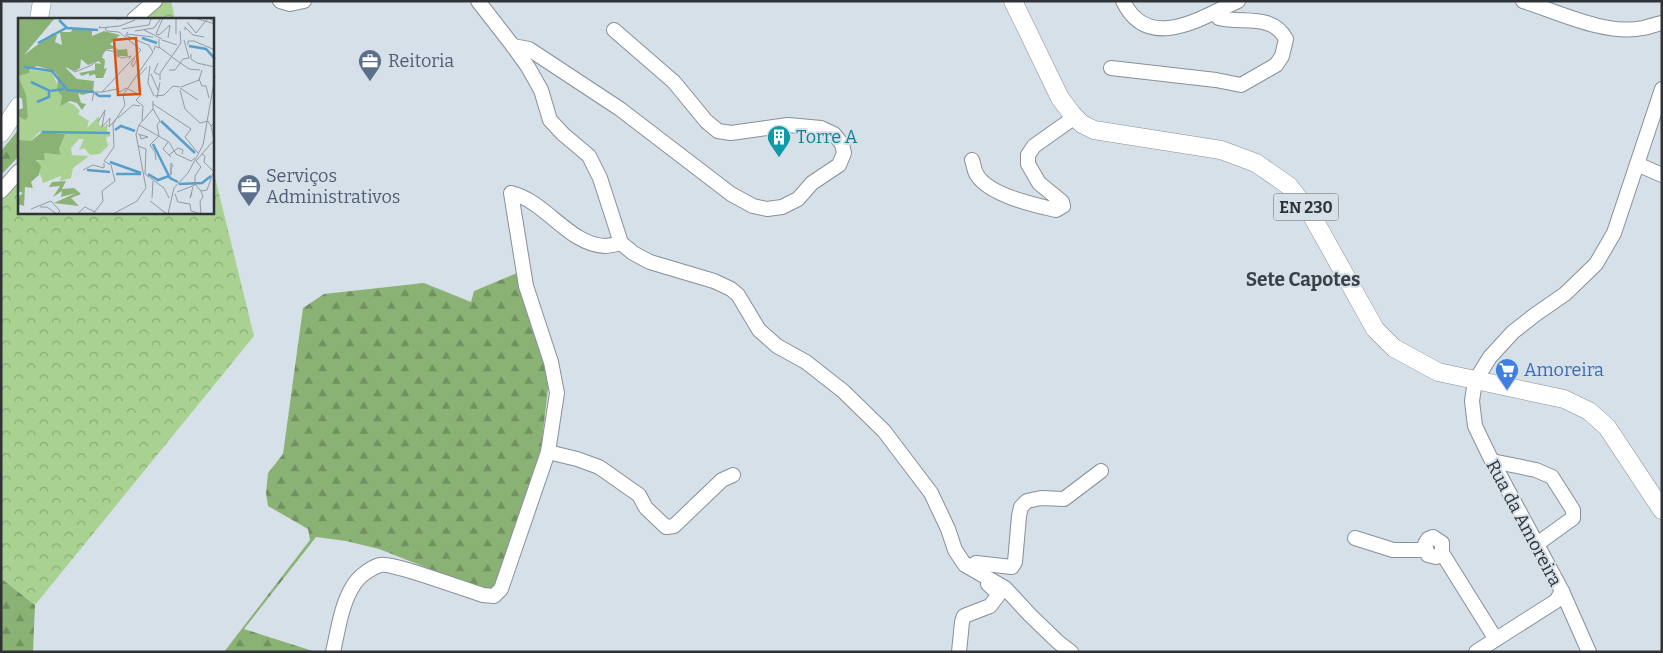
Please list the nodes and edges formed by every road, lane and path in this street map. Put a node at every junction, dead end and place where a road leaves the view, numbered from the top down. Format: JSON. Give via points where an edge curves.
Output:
{"nodes":[{"id":1,"x":42,"y":1,"type":"edge"},
{"id":2,"x":155,"y":1,"type":"edge"},
{"id":3,"x":280,"y":1,"type":"edge"},
{"id":4,"x":304,"y":1,"type":"edge"},
{"id":5,"x":478,"y":1,"type":"edge"},
{"id":6,"x":1013,"y":1,"type":"edge"},
{"id":7,"x":1123,"y":1,"type":"edge"},
{"id":8,"x":1238,"y":1,"type":"edge"},
{"id":9,"x":1524,"y":1,"type":"edge"},
{"id":10,"x":1215,"y":12,"type":"junction"},
{"id":11,"x":39,"y":18,"type":"edge"},
{"id":12,"x":135,"y":18,"type":"edge"},
{"id":13,"x":1662,"y":23,"type":"edge"},
{"id":14,"x":614,"y":30,"type":"dead end"},
{"id":15,"x":513,"y":46,"type":"junction"},
{"id":16,"x":1111,"y":68,"type":"dead end"},
{"id":17,"x":1662,"y":89,"type":"edge"},
{"id":18,"x":18,"y":108,"type":"edge"},
{"id":19,"x":1075,"y":117,"type":"junction"},
{"id":20,"x":1,"y":133,"type":"edge"},
{"id":21,"x":972,"y":160,"type":"dead end"},
{"id":22,"x":1637,"y":164,"type":"junction"},
{"id":23,"x":18,"y":172,"type":"edge"},
{"id":24,"x":1662,"y":174,"type":"edge"},
{"id":25,"x":1,"y":190,"type":"edge"},
{"id":26,"x":621,"y":243,"type":"junction"},
{"id":27,"x":1475,"y":381,"type":"junction"},
{"id":28,"x":548,"y":452,"type":"junction"},
{"id":29,"x":1492,"y":461,"type":"junction"},
{"id":30,"x":1101,"y":471,"type":"dead end"},
{"id":31,"x":733,"y":474,"type":"dead end"},
{"id":32,"x":1662,"y":510,"type":"edge"},
{"id":33,"x":1355,"y":538,"type":"dead end"},
{"id":34,"x":1537,"y":544,"type":"junction"},
{"id":35,"x":967,"y":566,"type":"junction"},
{"id":36,"x":1562,"y":591,"type":"junction"},
{"id":37,"x":1495,"y":638,"type":"junction"},
{"id":38,"x":333,"y":652,"type":"edge"},
{"id":39,"x":959,"y":652,"type":"edge"},
{"id":40,"x":1071,"y":652,"type":"edge"},
{"id":41,"x":1476,"y":652,"type":"edge"},
{"id":42,"x":1589,"y":652,"type":"edge"}],
"edges":[{"from":1,"to":11,"type":"main road"},
{"from":2,"to":12,"type":"street"},
{"from":3,"to":4,"type":"street","via":[[290,4]]},
{"from":5,"to":15,"type":"street"},
{"from":6,"to":19,"type":"main road","number":"EN 230","via":[[1060,98]]},
{"from":7,"to":10,"type":"street","via":[[1136,20],[1155,28],[1188,25]]},
{"from":8,"to":10,"type":"street"},
{"from":9,"to":13,"type":"street","via":[[1598,26],[1642,28]]},
{"from":10,"to":16,"type":"street","via":[[1219,18],[1261,22],[1281,31],[1286,39],[1276,65],[1241,85]]},
{"from":14,"to":15,"type":"street","via":[[674,82],[718,131],[731,133],[788,125],[821,128],[834,134],[842,144],[844,153],[839,165],[790,203],[767,209],[753,206],[731,194],[620,109],[529,49]]},
{"from":15,"to":26,"type":"street","via":[[540,90],[550,120],[589,156],[600,178]]},
{"from":17,"to":22,"type":"street"},
{"from":18,"to":20,"type":"main road"},
{"from":19,"to":21,"type":"street","via":[[1034,146],[1028,155],[1028,164],[1039,183],[1062,202],[1063,206],[1056,210],[988,188],[976,175]]},
{"from":19,"to":27,"type":"main road","number":"EN 230","via":[[1094,130],[1221,150],[1256,163],[1289,186],[1311,214],[1375,329],[1394,348],[1438,372]]},
{"from":22,"to":24,"type":"street"},
{"from":22,"to":27,"type":"street","via":[[1614,233],[1596,264],[1565,294],[1513,332],[1490,357]]},
{"from":23,"to":25,"type":"street"},
{"from":26,"to":28,"type":"street","via":[[606,246],[590,243],[570,232],[524,196],[511,193],[526,286],[551,362],[557,393]]},
{"from":26,"to":35,"type":"street","via":[[650,262],[731,289],[759,330],[843,391],[884,431],[931,493],[955,550]]},
{"from":27,"to":29,"type":"street","name":"Rua da Amoreira","via":[[1472,401],[1475,426]]},
{"from":27,"to":32,"type":"main road","number":"EN 230","via":[[1564,399],[1589,411],[1608,427]]},
{"from":28,"to":31,"type":"street","via":[[599,467],[639,495],[646,508],[666,527],[674,526],[722,480]]},
{"from":28,"to":38,"type":"street","via":[[501,589],[494,596],[381,564],[353,585]]},
{"from":29,"to":34,"type":"street","name":"Rua da Amoreira"},
{"from":29,"to":34,"type":"street","via":[[1536,470],[1552,477],[1573,510],[1573,518]]},
{"from":30,"to":35,"type":"street","via":[[1064,499],[1041,498],[1027,501],[1021,507],[1012,567],[976,563]]},
{"from":33,"to":37,"type":"street","via":[[1393,550],[1426,550],[1425,544],[1433,537],[1442,542],[1442,553]]},
{"from":34,"to":36,"type":"street","name":"Rua da Amoreira"},
{"from":35,"to":39,"type":"street","via":[[967,574],[987,583],[999,594],[990,606],[964,616]]},
{"from":35,"to":40,"type":"street","via":[[1005,588],[1030,616]]},
{"from":36,"to":37,"type":"street","name":"Rua da Amoreira","via":[[1556,600]]},
{"from":36,"to":42,"type":"street"},
{"from":37,"to":41,"type":"street","name":"Rua da Amoreira"}]}
